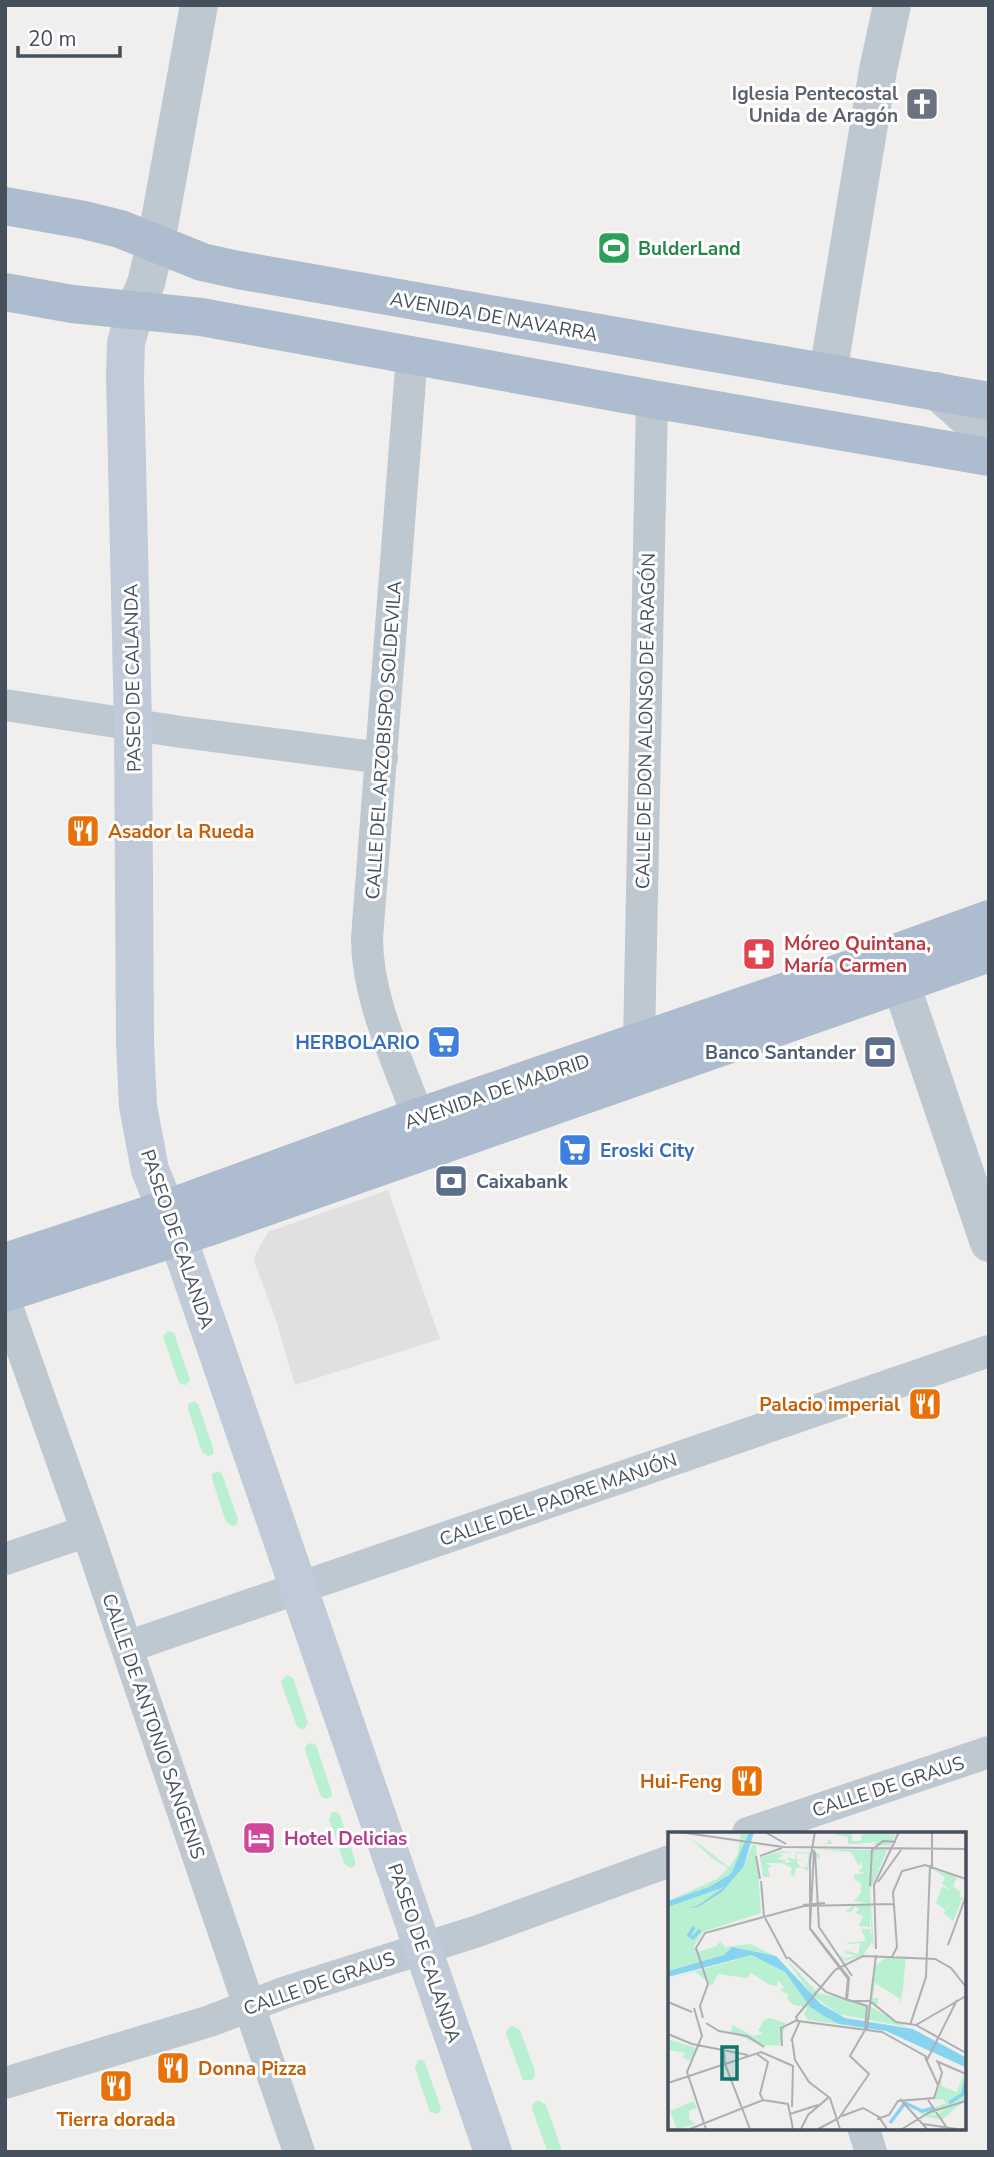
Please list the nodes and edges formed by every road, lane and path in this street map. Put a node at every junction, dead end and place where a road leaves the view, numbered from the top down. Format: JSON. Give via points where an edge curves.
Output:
{"nodes":[{"id":1,"x":199,"y":5,"type":"edge"},
{"id":2,"x":891,"y":5,"type":"edge"},
{"id":3,"x":5,"y":206,"type":"edge"},
{"id":4,"x":156,"y":242,"type":"junction"},
{"id":5,"x":5,"y":292,"type":"edge"},
{"id":6,"x":135,"y":310,"type":"junction"},
{"id":7,"x":412,"y":355,"type":"junction"},
{"id":8,"x":828,"y":373,"type":"junction"},
{"id":9,"x":937,"y":391,"type":"junction"},
{"id":10,"x":652,"y":399,"type":"junction"},
{"id":11,"x":989,"y":401,"type":"edge"},
{"id":12,"x":989,"y":437,"type":"edge"},
{"id":13,"x":989,"y":457,"type":"edge"},
{"id":14,"x":5,"y":705,"type":"edge"},
{"id":15,"x":133,"y":725,"type":"junction"},
{"id":16,"x":382,"y":758,"type":"junction"},
{"id":17,"x":987,"y":942,"type":"edge"},
{"id":18,"x":865,"y":964,"type":"junction"},
{"id":19,"x":901,"y":984,"type":"junction"},
{"id":20,"x":639,"y":1042,"type":"junction"},
{"id":21,"x":418,"y":1118,"type":"junction"},
{"id":22,"x":172,"y":1223,"type":"junction"},
{"id":23,"x":989,"y":1243,"type":"edge"},
{"id":24,"x":5,"y":1262,"type":"edge"},
{"id":25,"x":5,"y":1293,"type":"edge"},
{"id":26,"x":5,"y":1301,"type":"edge"},
{"id":27,"x":989,"y":1352,"type":"edge"},
{"id":28,"x":87,"y":1531,"type":"junction"},
{"id":29,"x":5,"y":1559,"type":"edge"},
{"id":30,"x":298,"y":1587,"type":"junction"},
{"id":31,"x":127,"y":1647,"type":"junction"},
{"id":32,"x":989,"y":1752,"type":"edge"},
{"id":33,"x":757,"y":1832,"type":"edge"},
{"id":34,"x":668,"y":1862,"type":"edge"},
{"id":35,"x":423,"y":1948,"type":"junction"},
{"id":36,"x":249,"y":2006,"type":"junction"},
{"id":37,"x":5,"y":2083,"type":"edge"},
{"id":38,"x":864,"y":2129,"type":"edge"},
{"id":39,"x":299,"y":2152,"type":"edge"},
{"id":40,"x":493,"y":2152,"type":"edge"},
{"id":41,"x":871,"y":2152,"type":"edge"}],
"edges":[{"from":1,"to":4,"type":"street","name":"PASEO DE CALANDA"},
{"from":2,"to":8,"type":"street"},
{"from":3,"to":4,"type":"main road","name":"AVENIDA DE NAVARRA","via":[[84,220]]},
{"from":4,"to":6,"type":"street","name":"PASEO DE CALANDA"},
{"from":4,"to":8,"type":"main road","name":"AVENIDA DE NAVARRA","via":[[202,262],[278,278]]},
{"from":5,"to":6,"type":"main road"},
{"from":6,"to":7,"type":"main road","via":[[201,317]]},
{"from":6,"to":15,"type":"main road","name":"PASEO DE CALANDA","via":[[125,360]]},
{"from":7,"to":10,"type":"main road"},
{"from":7,"to":16,"type":"street","name":"CALLE DEL ARZOBISPO SOLDEVILA"},
{"from":8,"to":9,"type":"main road","name":"AVENIDA DE NAVARRA"},
{"from":9,"to":11,"type":"main road","name":"AVENIDA DE NAVARRA"},
{"from":9,"to":12,"type":"street"},
{"from":10,"to":13,"type":"main road"},
{"from":10,"to":20,"type":"street","name":"CALLE DE DON ALONSO DE ARAGÓN"},
{"from":14,"to":15,"type":"street"},
{"from":15,"to":16,"type":"street"},
{"from":15,"to":22,"type":"main road","name":"PASEO DE CALANDA","via":[[138,1106],[145,1152]]},
{"from":16,"to":21,"type":"street","name":"CALLE DEL ARZOBISPO SOLDEVILA","via":[[367,964]]},
{"from":17,"to":18,"type":"main road","name":"AVENIDA DE MADRID"},
{"from":17,"to":19,"type":"main road","name":"AVENIDA DE MADRID"},
{"from":18,"to":19,"type":"street"},
{"from":18,"to":20,"type":"main road","name":"AVENIDA DE MADRID"},
{"from":19,"to":22,"type":"main road","name":"AVENIDA DE MADRID"},
{"from":19,"to":23,"type":"street"},
{"from":20,"to":21,"type":"main road","name":"AVENIDA DE MADRID"},
{"from":21,"to":22,"type":"main road","name":"AVENIDA DE MADRID"},
{"from":22,"to":24,"type":"main road","name":"AVENIDA DE MADRID"},
{"from":22,"to":25,"type":"main road","name":"AVENIDA DE MADRID"},
{"from":22,"to":30,"type":"main road","name":"PASEO DE CALANDA"},
{"from":26,"to":28,"type":"street","name":"CALLE DE ANTONIO SANGENIS"},
{"from":27,"to":30,"type":"street","name":"CALLE DEL PADRE MANJÓN"},
{"from":28,"to":29,"type":"street"},
{"from":28,"to":31,"type":"street","name":"CALLE DE ANTONIO SANGENIS"},
{"from":30,"to":31,"type":"street","name":"CALLE DEL PADRE MANJÓN"},
{"from":30,"to":35,"type":"main road","name":"PASEO DE CALANDA"},
{"from":31,"to":36,"type":"street","name":"CALLE DE ANTONIO SANGENIS"},
{"from":32,"to":33,"type":"street","name":"CALLE DE GRAUS"},
{"from":34,"to":35,"type":"street","name":"CALLE DE GRAUS"},
{"from":35,"to":36,"type":"street","name":"CALLE DE GRAUS"},
{"from":35,"to":40,"type":"main road","name":"PASEO DE CALANDA"},
{"from":36,"to":37,"type":"street","name":"CALLE DE GRAUS"},
{"from":36,"to":39,"type":"street","name":"CALLE DE ANTONIO SANGENIS"},
{"from":38,"to":41,"type":"street"}]}
